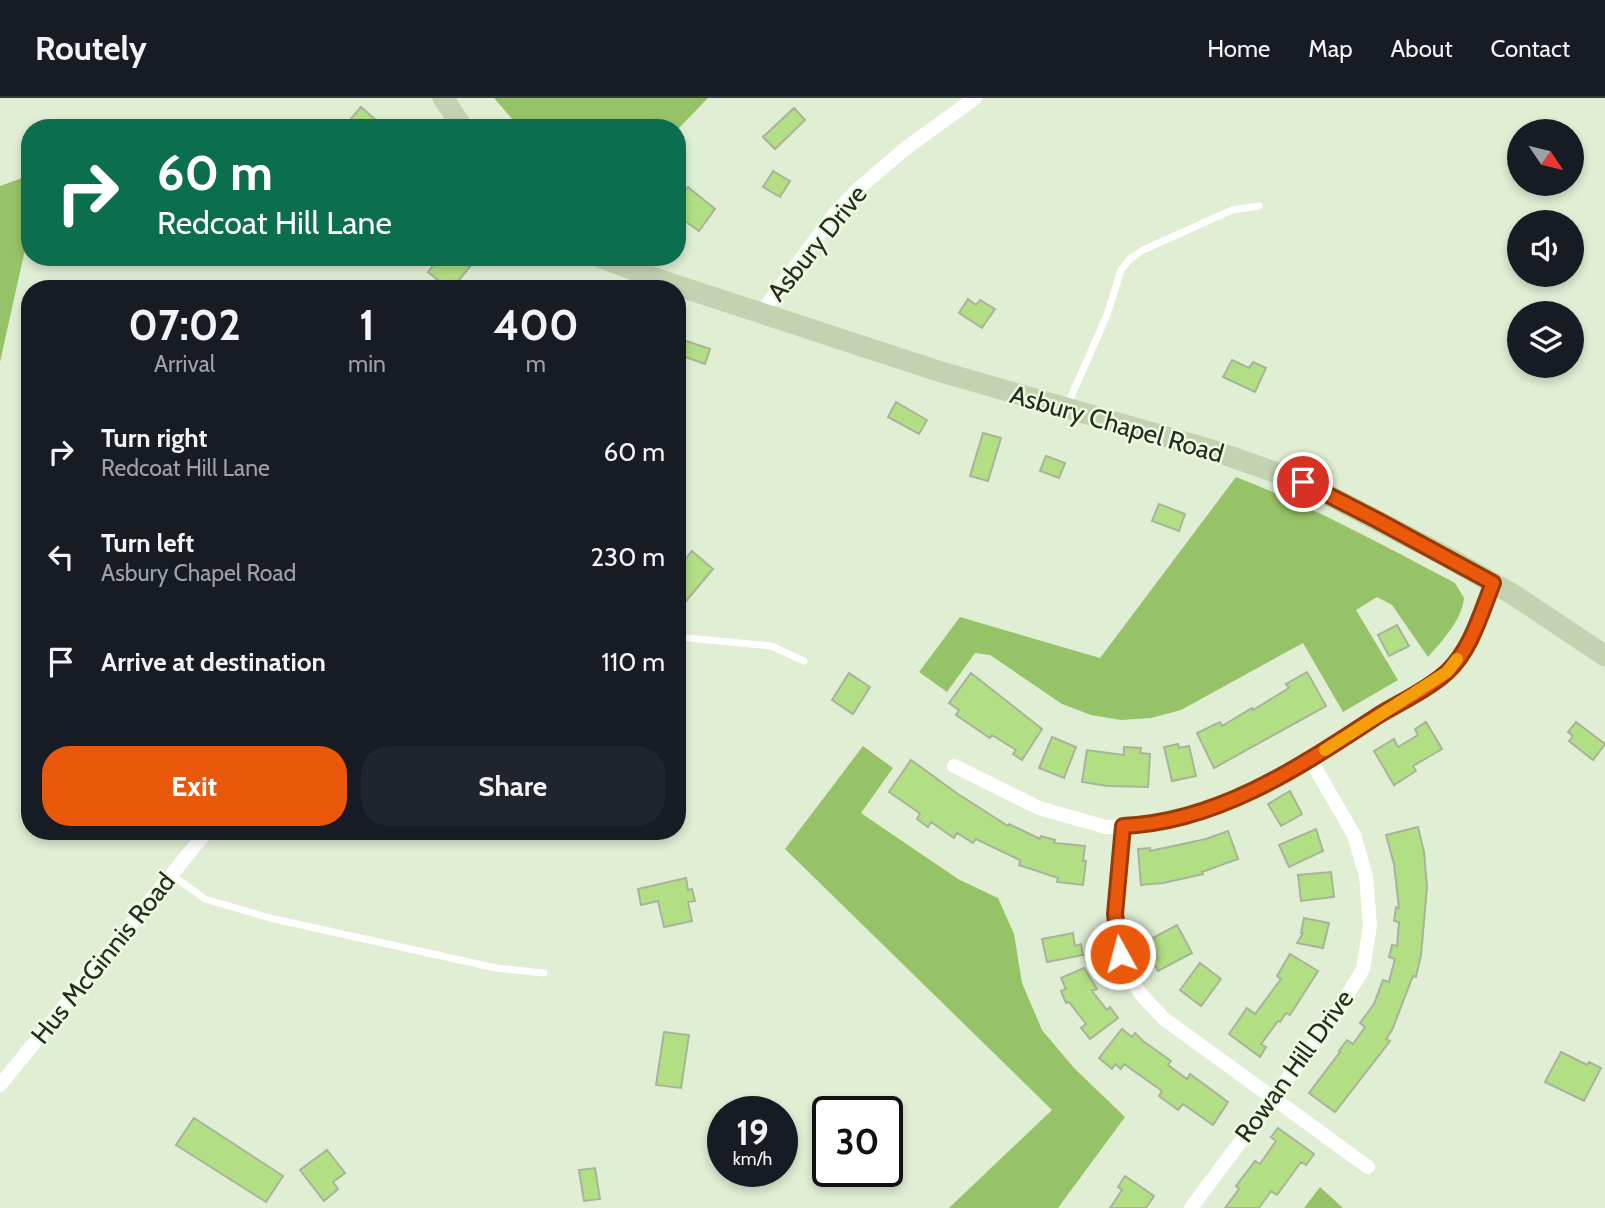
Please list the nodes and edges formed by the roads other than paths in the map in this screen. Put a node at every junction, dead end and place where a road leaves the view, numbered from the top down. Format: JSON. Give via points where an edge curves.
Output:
{"nodes":[{"id":1,"x":443,"y":98,"type":"edge"},
{"id":2,"x":975,"y":98,"type":"edge"},
{"id":3,"x":457,"y":119,"type":"edge"},
{"id":4,"x":1259,"y":206,"type":"dead end"},
{"id":5,"x":619,"y":266,"type":"edge"},
{"id":6,"x":649,"y":280,"type":"edge"},
{"id":7,"x":686,"y":292,"type":"edge"},
{"id":8,"x":761,"y":313,"type":"junction"},
{"id":9,"x":1065,"y":409,"type":"junction"},
{"id":10,"x":1493,"y":583,"type":"junction"},
{"id":11,"x":686,"y":638,"type":"edge"},
{"id":12,"x":1605,"y":656,"type":"edge"},
{"id":13,"x":804,"y":661,"type":"dead end"},
{"id":14,"x":1310,"y":760,"type":"junction"},
{"id":15,"x":954,"y":766,"type":"dead end"},
{"id":16,"x":1123,"y":826,"type":"junction"},
{"id":17,"x":200,"y":840,"type":"edge"},
{"id":18,"x":171,"y":875,"type":"junction"},
{"id":19,"x":544,"y":973,"type":"dead end"},
{"id":20,"x":0,"y":1086,"type":"edge"},
{"id":21,"x":1272,"y":1097,"type":"junction"},
{"id":22,"x":1368,"y":1167,"type":"dead end"},
{"id":23,"x":1191,"y":1208,"type":"edge"}],
"edges":[{"from":1,"to":3,"type":"main road"},
{"from":2,"to":8,"type":"street","name":"Asbury Drive","via":[[858,189]]},
{"from":4,"to":9,"type":"lane","via":[[1232,210],[1130,259]]},
{"from":5,"to":6,"type":"main road","name":"Asbury Chapel Road"},
{"from":7,"to":8,"type":"main road","name":"Asbury Chapel Road"},
{"from":8,"to":9,"type":"main road","name":"Asbury Chapel Road"},
{"from":9,"to":10,"type":"main road","name":"Asbury Chapel Road","via":[[1212,450],[1303,482]]},
{"from":10,"to":12,"type":"main road","name":"Asbury Chapel Road"},
{"from":10,"to":14,"type":"street","via":[[1465,649],[1447,672]]},
{"from":11,"to":13,"type":"lane","via":[[771,646]]},
{"from":14,"to":16,"type":"street","via":[[1223,805],[1153,825]]},
{"from":14,"to":21,"type":"street","name":"Rowan Hill Drive","via":[[1354,835],[1366,876],[1370,926],[1363,970],[1338,1011]]},
{"from":15,"to":16,"type":"street","via":[[1040,808],[1106,827]]},
{"from":16,"to":21,"type":"street","via":[[1115,914],[1120,954],[1137,989],[1163,1018]]},
{"from":17,"to":18,"type":"street","name":"Hus McGinnis Road"},
{"from":18,"to":19,"type":"lane","via":[[205,899],[270,918],[496,968]]},
{"from":18,"to":20,"type":"street","name":"Hus McGinnis Road"},
{"from":21,"to":22,"type":"street"},
{"from":21,"to":23,"type":"street","name":"Rowan Hill Drive"}]}
